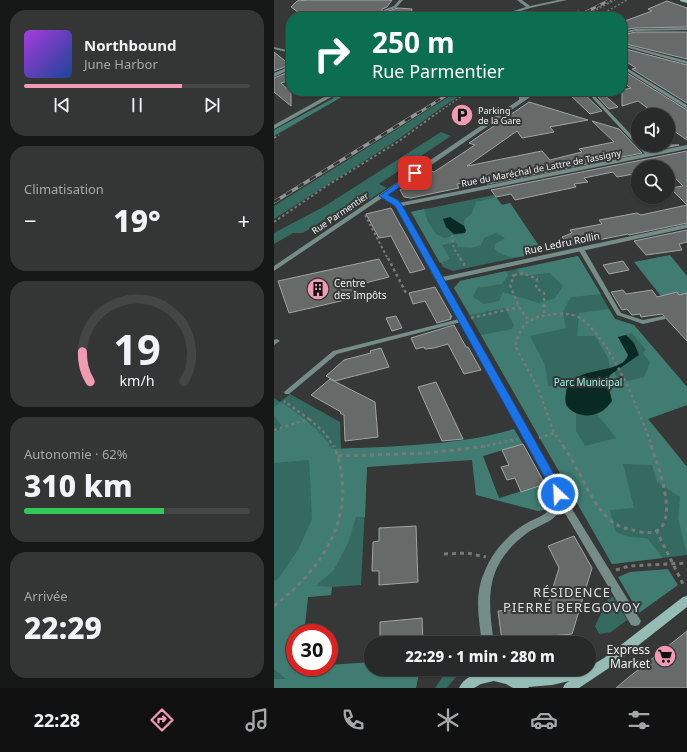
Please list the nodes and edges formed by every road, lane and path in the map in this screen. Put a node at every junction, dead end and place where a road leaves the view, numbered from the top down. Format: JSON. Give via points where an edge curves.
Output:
{"nodes":[{"id":1,"x":401,"y":0,"type":"edge"},
{"id":2,"x":519,"y":0,"type":"edge"},
{"id":3,"x":565,"y":0,"type":"edge"},
{"id":4,"x":615,"y":0,"type":"edge"},
{"id":5,"x":627,"y":0,"type":"edge"},
{"id":6,"x":682,"y":0,"type":"edge"},
{"id":7,"x":687,"y":2,"type":"edge"},
{"id":8,"x":529,"y":7,"type":"junction"},
{"id":9,"x":385,"y":10,"type":"dead end"},
{"id":10,"x":513,"y":12,"type":"edge"},
{"id":11,"x":592,"y":12,"type":"edge"},
{"id":12,"x":606,"y":12,"type":"edge"},
{"id":13,"x":687,"y":29,"type":"edge"},
{"id":14,"x":627,"y":33,"type":"edge"},
{"id":15,"x":627,"y":46,"type":"edge"},
{"id":16,"x":274,"y":48,"type":"edge"},
{"id":17,"x":286,"y":51,"type":"edge"},
{"id":18,"x":687,"y":63,"type":"edge"},
{"id":19,"x":286,"y":69,"type":"edge"},
{"id":20,"x":627,"y":69,"type":"edge"},
{"id":21,"x":274,"y":75,"type":"edge"},
{"id":22,"x":330,"y":96,"type":"edge"},
{"id":23,"x":461,"y":96,"type":"edge"},
{"id":24,"x":521,"y":96,"type":"edge"},
{"id":25,"x":529,"y":96,"type":"edge"},
{"id":26,"x":593,"y":96,"type":"edge"},
{"id":27,"x":520,"y":102,"type":"junction"},
{"id":28,"x":687,"y":107,"type":"edge"},
{"id":29,"x":274,"y":127,"type":"edge"},
{"id":30,"x":631,"y":136,"type":"edge"},
{"id":31,"x":687,"y":147,"type":"edge"},
{"id":32,"x":646,"y":152,"type":"edge"},
{"id":33,"x":649,"y":155,"type":"junction"},
{"id":34,"x":382,"y":196,"type":"junction"},
{"id":35,"x":398,"y":205,"type":"junction"},
{"id":36,"x":362,"y":209,"type":"junction"},
{"id":37,"x":274,"y":222,"type":"edge"},
{"id":38,"x":687,"y":226,"type":"edge"},
{"id":39,"x":452,"y":235,"type":"dead end"},
{"id":40,"x":581,"y":249,"type":"junction"},
{"id":41,"x":507,"y":265,"type":"junction"},
{"id":42,"x":274,"y":270,"type":"edge"},
{"id":43,"x":471,"y":273,"type":"junction"},
{"id":44,"x":514,"y":275,"type":"junction"},
{"id":45,"x":440,"y":280,"type":"junction"},
{"id":46,"x":406,"y":293,"type":"dead end"},
{"id":47,"x":519,"y":307,"type":"junction"},
{"id":48,"x":544,"y":315,"type":"junction"},
{"id":49,"x":663,"y":318,"type":"dead end"},
{"id":50,"x":463,"y":320,"type":"junction"},
{"id":51,"x":529,"y":321,"type":"junction"},
{"id":52,"x":287,"y":392,"type":"joint"},
{"id":53,"x":309,"y":419,"type":"junction"},
{"id":54,"x":274,"y":430,"type":"edge"},
{"id":55,"x":554,"y":433,"type":"junction"},
{"id":56,"x":529,"y":439,"type":"junction"},
{"id":57,"x":338,"y":456,"type":"junction"},
{"id":58,"x":557,"y":504,"type":"junction"},
{"id":59,"x":656,"y":530,"type":"junction"},
{"id":60,"x":444,"y":554,"type":"dead end"},
{"id":61,"x":495,"y":561,"type":"junction"},
{"id":62,"x":687,"y":562,"type":"edge"},
{"id":63,"x":673,"y":563,"type":"junction"},
{"id":64,"x":608,"y":573,"type":"junction"},
{"id":65,"x":684,"y":584,"type":"dead end"},
{"id":66,"x":687,"y":601,"type":"edge"},
{"id":67,"x":274,"y":606,"type":"edge"},
{"id":68,"x":636,"y":621,"type":"dead end"},
{"id":69,"x":487,"y":636,"type":"edge"},
{"id":70,"x":596,"y":669,"type":"edge"},
{"id":71,"x":482,"y":676,"type":"edge"},
{"id":72,"x":504,"y":676,"type":"edge"},
{"id":73,"x":565,"y":676,"type":"edge"},
{"id":74,"x":586,"y":676,"type":"edge"},
{"id":75,"x":520,"y":685,"type":"edge"},
{"id":76,"x":465,"y":688,"type":"edge"},
{"id":77,"x":569,"y":688,"type":"edge"}],
"edges":[{"from":1,"to":9,"type":"lane","via":[[395,7]]},
{"from":2,"to":8,"type":"street"},
{"from":3,"to":8,"type":"street"},
{"from":4,"to":11,"type":"path"},
{"from":5,"to":12,"type":"path","via":[[610,7]]},
{"from":6,"to":7,"type":"main road"},
{"from":8,"to":10,"type":"street"},
{"from":13,"to":14,"type":"street"},
{"from":15,"to":18,"type":"street"},
{"from":16,"to":17,"type":"street"},
{"from":19,"to":21,"type":"street"},
{"from":20,"to":28,"type":"street"},
{"from":22,"to":29,"type":"street"},
{"from":23,"to":37,"type":"path","via":[[398,141]]},
{"from":24,"to":27,"type":"lane"},
{"from":25,"to":27,"type":"street","name":"Rue Parmentier"},
{"from":26,"to":30,"type":"lane"},
{"from":27,"to":34,"type":"street","name":"Rue Parmentier"},
{"from":31,"to":33,"type":"street","name":"Rue du Maréchal de Lattre de Tassigny"},
{"from":32,"to":33,"type":"lane"},
{"from":33,"to":35,"type":"street","name":"Rue du Maréchal de Lattre de Tassigny"},
{"from":34,"to":35,"type":"street"},
{"from":34,"to":36,"type":"street","name":"Rue Parmentier"},
{"from":35,"to":45,"type":"street"},
{"from":36,"to":42,"type":"street","name":"Rue Parmentier"},
{"from":36,"to":46,"type":"path"},
{"from":38,"to":40,"type":"street","name":"Rue Ledru Rollin"},
{"from":39,"to":43,"type":"path","via":[[454,249]]},
{"from":40,"to":41,"type":"street","name":"Rue Ledru Rollin"},
{"from":40,"to":49,"type":"lane","via":[[619,314],[642,322]]},
{"from":41,"to":43,"type":"street","name":"Rue Ledru Rollin"},
{"from":41,"to":44,"type":"path"},
{"from":43,"to":45,"type":"street","name":"Rue Ledru Rollin"},
{"from":44,"to":47,"type":"path","via":[[510,285]]},
{"from":44,"to":48,"type":"path","via":[[523,273],[537,279],[537,290],[544,293]]},
{"from":45,"to":50,"type":"street"},
{"from":47,"to":50,"type":"path"},
{"from":47,"to":51,"type":"path"},
{"from":48,"to":51,"type":"path"},
{"from":48,"to":59,"type":"path","via":[[564,314],[579,318],[598,335],[616,362],[663,482],[666,520]]},
{"from":50,"to":52,"type":"lane","via":[[335,352]]},
{"from":50,"to":56,"type":"street"},
{"from":51,"to":55,"type":"path","via":[[520,329],[515,346],[538,388]]},
{"from":52,"to":53,"type":"path","via":[[280,397]]},
{"from":53,"to":54,"type":"path"},
{"from":53,"to":57,"type":"path","via":[[326,433]]},
{"from":55,"to":56,"type":"path"},
{"from":55,"to":59,"type":"path","via":[[596,502],[610,520],[621,528],[649,533]]},
{"from":56,"to":57,"type":"path","via":[[466,450]]},
{"from":56,"to":58,"type":"street","via":[[555,487],[558,494]]},
{"from":57,"to":67,"type":"path","via":[[343,484],[342,506],[336,532],[320,560],[305,579]]},
{"from":58,"to":61,"type":"street","via":[[548,517],[532,525],[508,544]]},
{"from":58,"to":64,"type":"street","via":[[570,512]]},
{"from":59,"to":63,"type":"path"},
{"from":60,"to":61,"type":"path","via":[[467,553]]},
{"from":61,"to":69,"type":"street","via":[[486,581],[483,600]]},
{"from":62,"to":63,"type":"path"},
{"from":63,"to":64,"type":"path","via":[[629,566]]},
{"from":63,"to":65,"type":"path"},
{"from":64,"to":68,"type":"street"},
{"from":66,"to":70,"type":"main road"},
{"from":71,"to":76,"type":"main road"},
{"from":72,"to":75,"type":"main road"},
{"from":73,"to":75,"type":"main road"},
{"from":74,"to":77,"type":"main road"}]}
